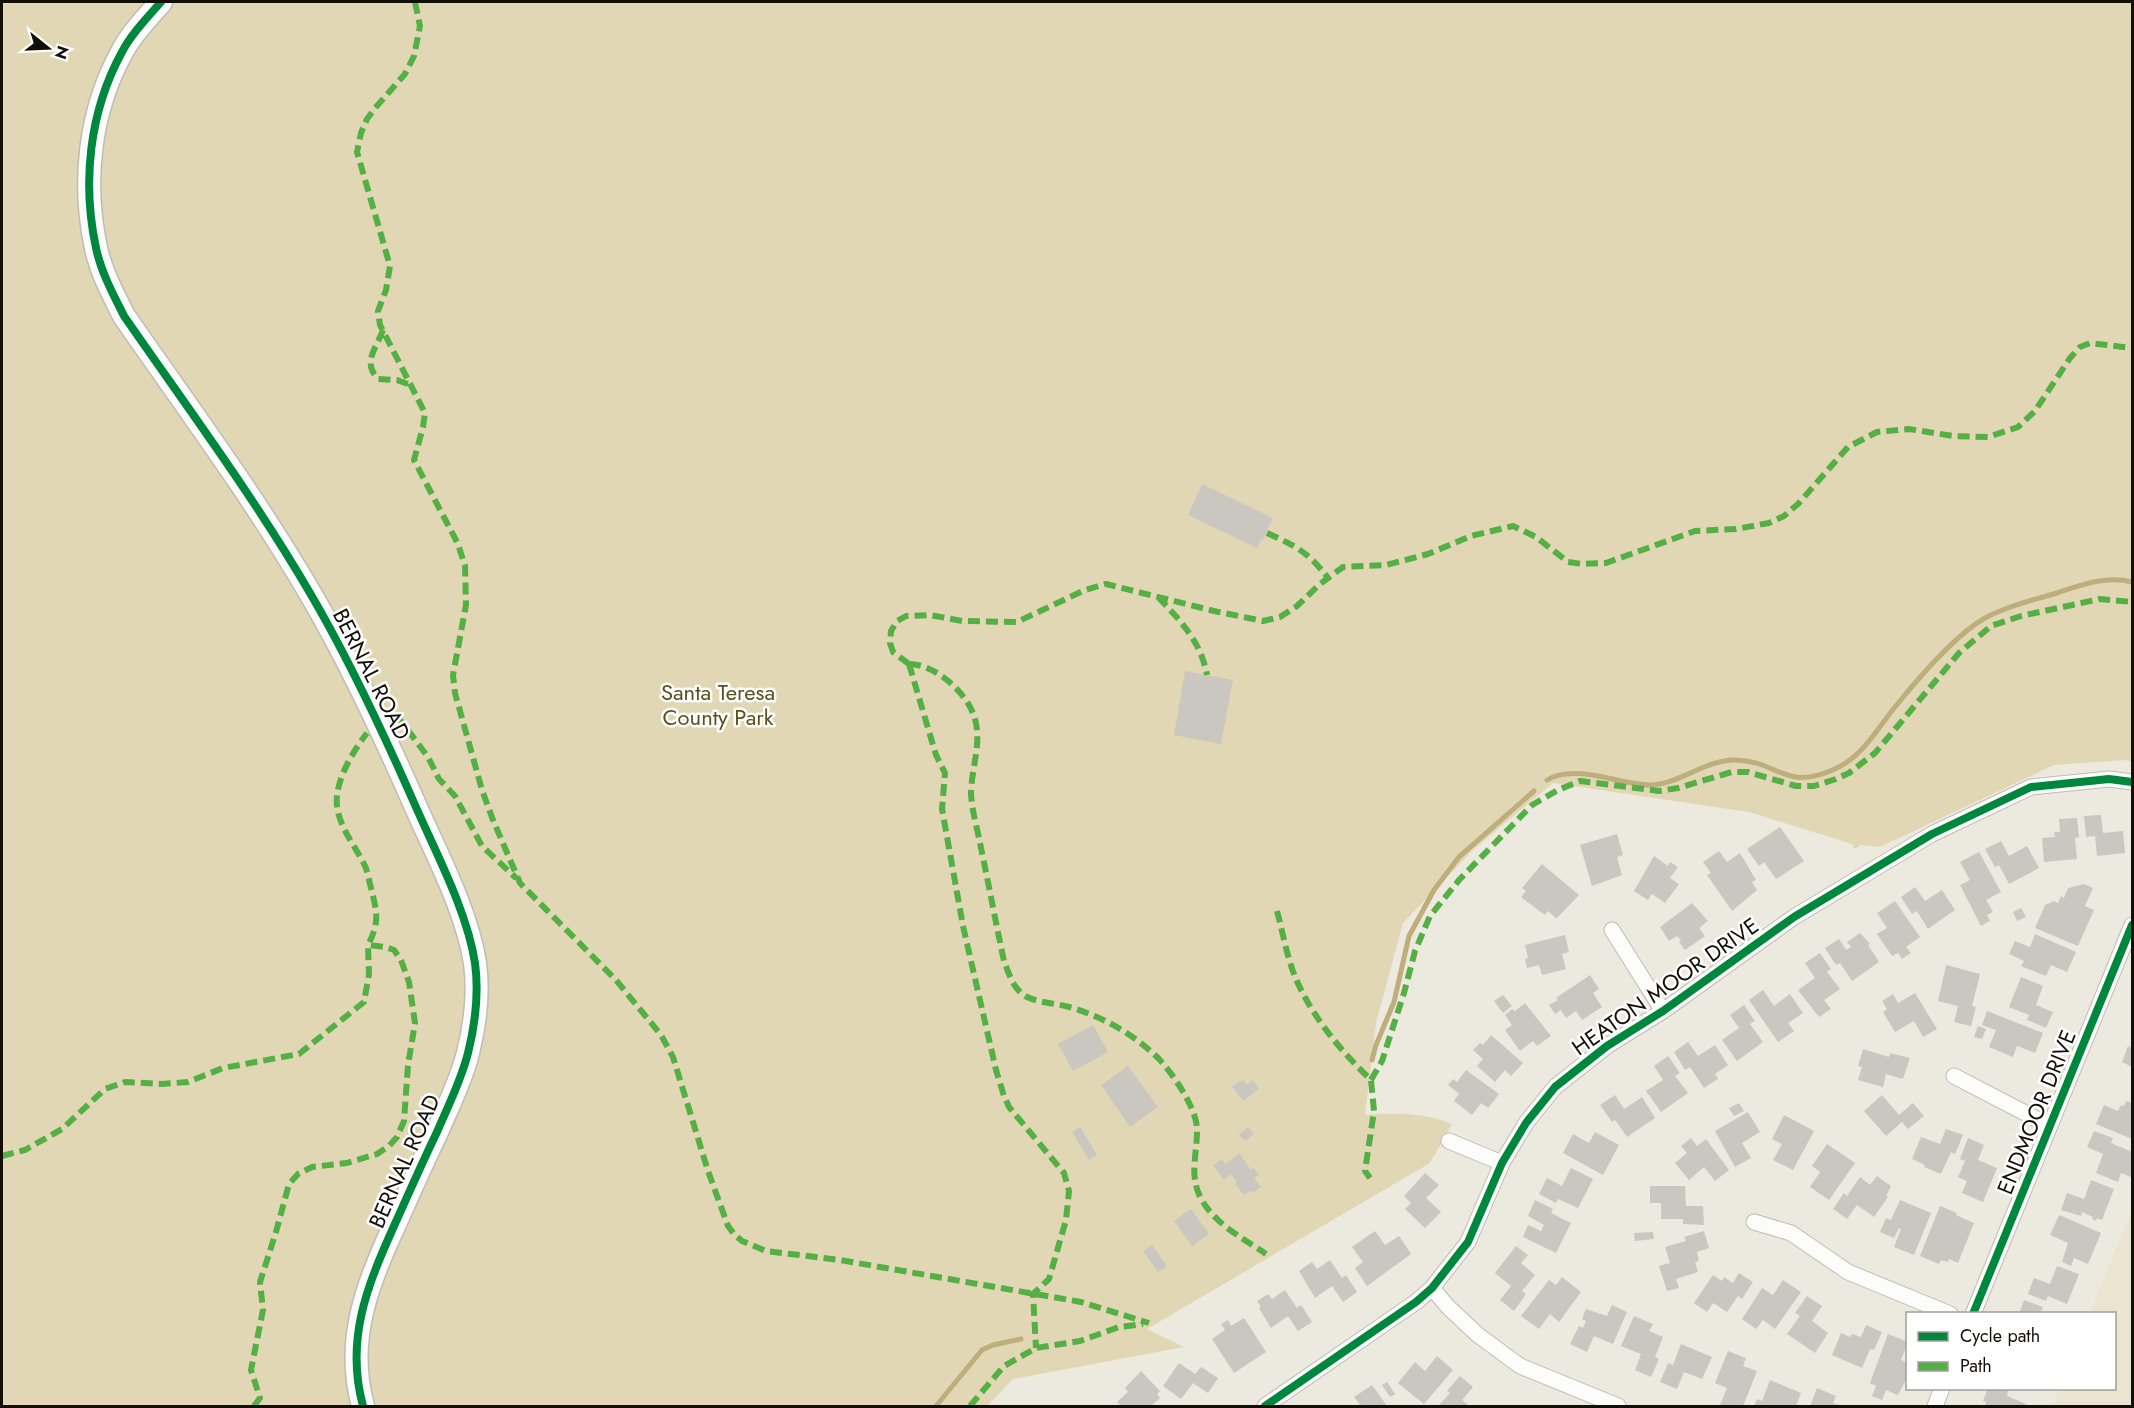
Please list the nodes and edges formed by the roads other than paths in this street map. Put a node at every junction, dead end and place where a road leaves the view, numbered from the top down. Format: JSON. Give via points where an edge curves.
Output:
{"nodes":[{"id":1,"x":161,"y":2,"type":"edge"},
{"id":2,"x":2133,"y":782,"type":"edge"},
{"id":3,"x":2133,"y":925,"type":"edge"},
{"id":4,"x":1612,"y":930,"type":"dead end"},
{"id":5,"x":1663,"y":1011,"type":"junction"},
{"id":6,"x":1954,"y":1076,"type":"dead end"},
{"id":7,"x":2050,"y":1126,"type":"junction"},
{"id":8,"x":1449,"y":1141,"type":"dead end"},
{"id":9,"x":1502,"y":1163,"type":"junction"},
{"id":10,"x":1754,"y":1222,"type":"dead end"},
{"id":11,"x":1432,"y":1287,"type":"junction"},
{"id":12,"x":1945,"y":1312,"type":"edge"},
{"id":13,"x":1974,"y":1312,"type":"edge"},
{"id":14,"x":1942,"y":1390,"type":"edge"},
{"id":15,"x":363,"y":1407,"type":"edge"},
{"id":16,"x":1265,"y":1407,"type":"edge"},
{"id":17,"x":1618,"y":1407,"type":"edge"},
{"id":18,"x":1935,"y":1407,"type":"edge"}],
"edges":[{"from":1,"to":15,"type":"street","name":"BERNAL ROAD","via":[[122,50],[96,117],[89,187],[96,250],[106,281],[124,316],[272,531],[352,667],[448,881],[470,939],[475,965],[477,996],[468,1054],[364,1300],[355,1354]]},
{"from":2,"to":5,"type":"street","name":"HEATON MOOR DRIVE","via":[[2109,779],[2031,787],[1932,834],[1794,918]]},
{"from":3,"to":7,"type":"street","name":"ENDMOOR DRIVE"},
{"from":4,"to":5,"type":"street"},
{"from":5,"to":9,"type":"street","name":"HEATON MOOR DRIVE","via":[[1606,1046],[1555,1087],[1526,1123]]},
{"from":6,"to":7,"type":"street"},
{"from":7,"to":13,"type":"street","name":"ENDMOOR DRIVE"},
{"from":8,"to":9,"type":"street"},
{"from":9,"to":11,"type":"street","name":"HEATON MOOR DRIVE","via":[[1468,1242]]},
{"from":10,"to":12,"type":"street","via":[[1791,1233],[1848,1272]]},
{"from":11,"to":16,"type":"street","name":"HEATON MOOR DRIVE"},
{"from":11,"to":17,"type":"street","via":[[1478,1335],[1520,1366]]},
{"from":14,"to":18,"type":"street"}]}
